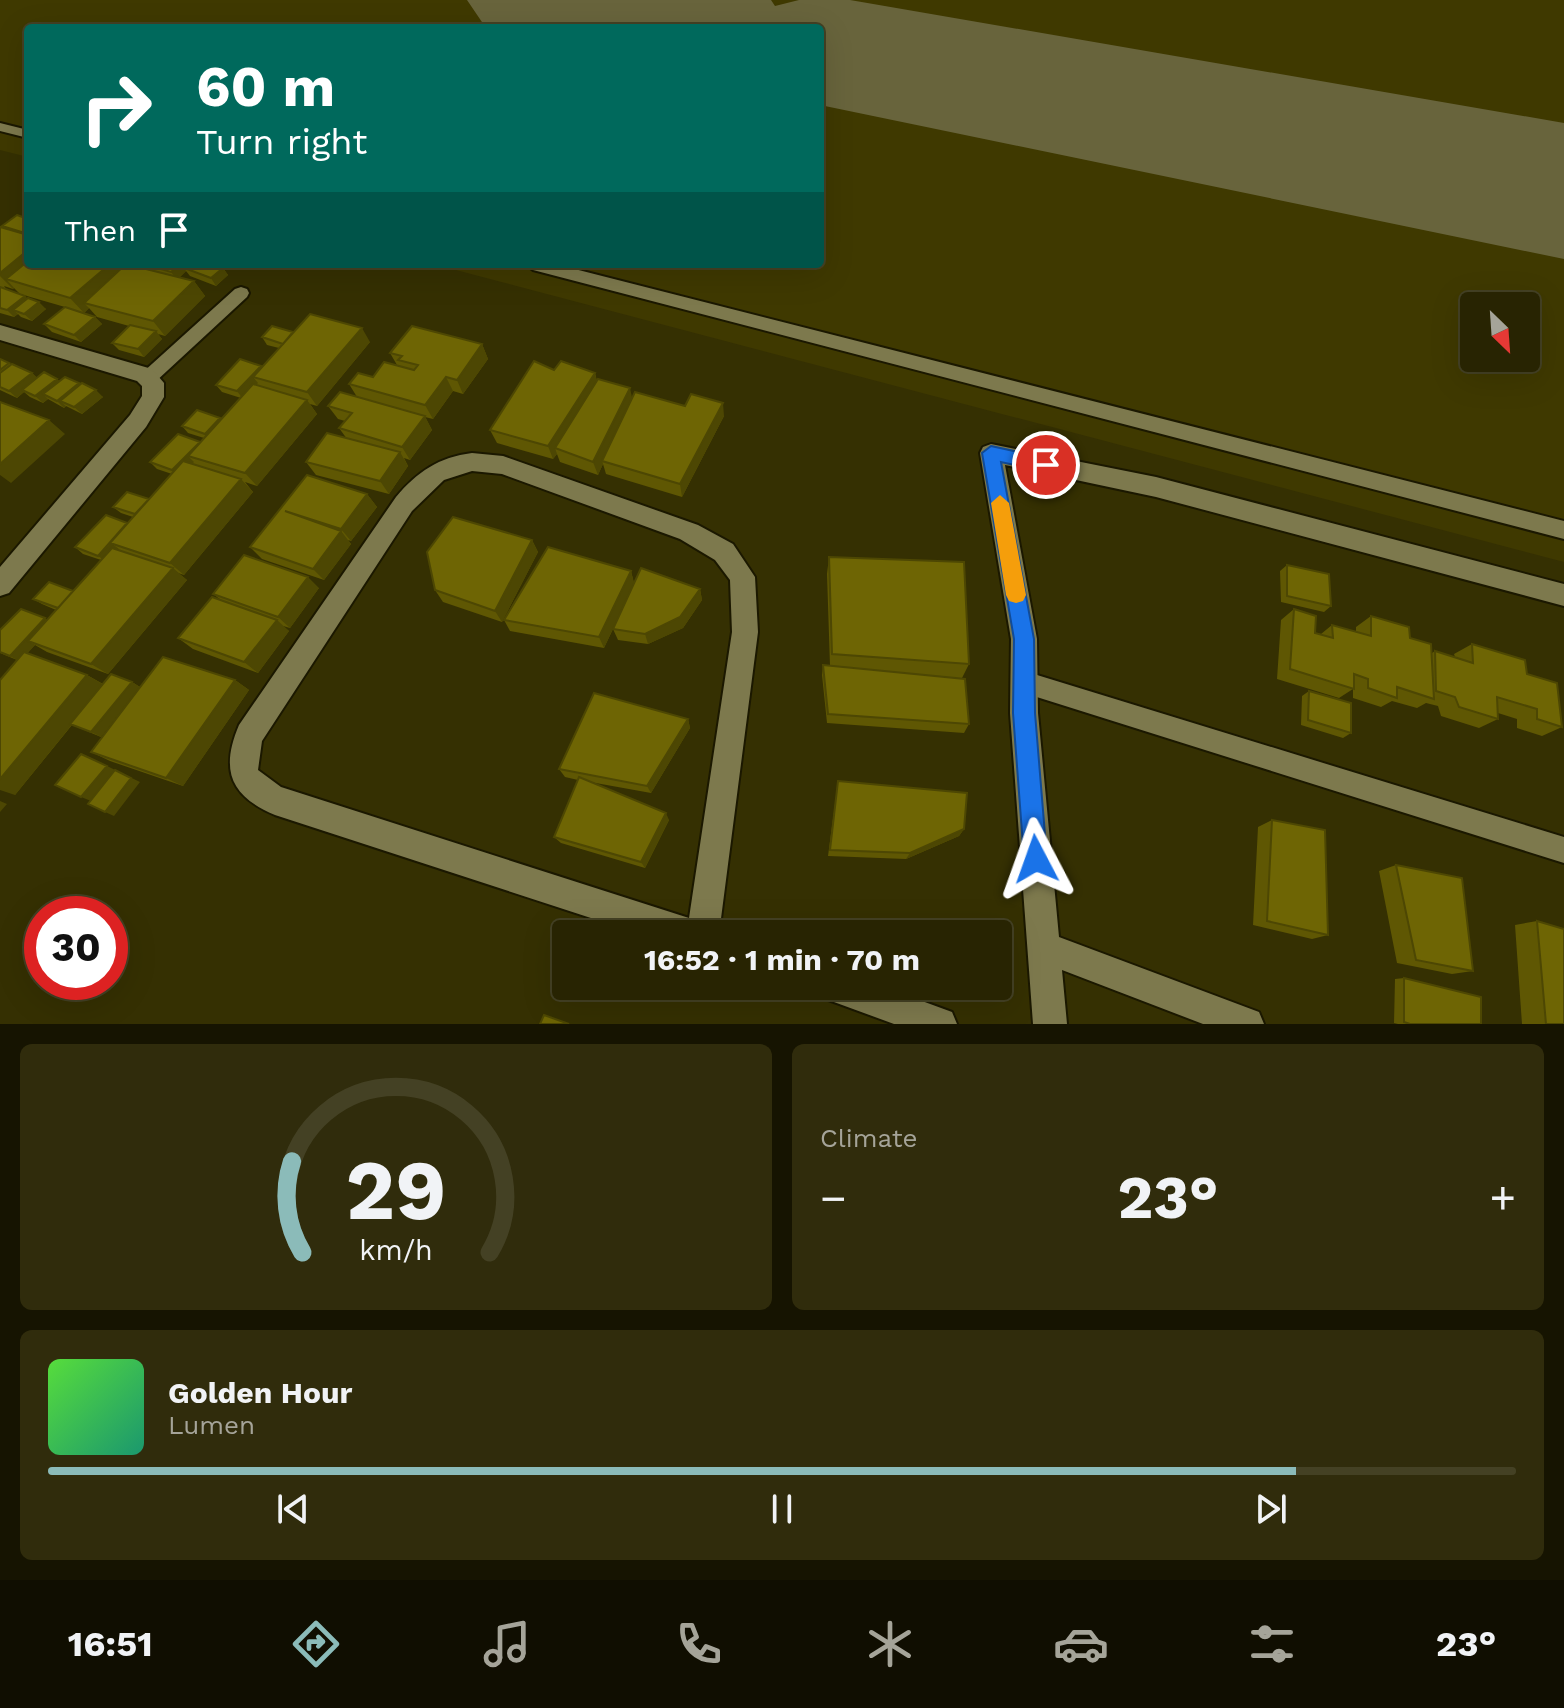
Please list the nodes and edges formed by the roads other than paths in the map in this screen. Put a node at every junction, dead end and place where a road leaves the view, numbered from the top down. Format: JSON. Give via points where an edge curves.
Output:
{"nodes":[{"id":1,"x":0,"y":127,"type":"edge"},
{"id":2,"x":24,"y":133,"type":"edge"},
{"id":3,"x":549,"y":268,"type":"edge"},
{"id":4,"x":241,"y":293,"type":"dead end"},
{"id":5,"x":0,"y":332,"type":"edge"},
{"id":6,"x":148,"y":378,"type":"junction"},
{"id":7,"x":1564,"y":530,"type":"edge"},
{"id":8,"x":0,"y":585,"type":"edge"},
{"id":9,"x":1564,"y":595,"type":"edge"},
{"id":10,"x":1024,"y":682,"type":"junction"},
{"id":11,"x":1564,"y":850,"type":"edge"},
{"id":12,"x":646,"y":920,"type":"edge"},
{"id":13,"x":705,"y":920,"type":"edge"},
{"id":14,"x":1043,"y":947,"type":"junction"},
{"id":15,"x":874,"y":1000,"type":"edge"},
{"id":16,"x":940,"y":1024,"type":"edge"},
{"id":17,"x":1050,"y":1024,"type":"edge"},
{"id":18,"x":1247,"y":1024,"type":"edge"}],
"edges":[{"from":1,"to":2,"type":"lane"},
{"from":3,"to":7,"type":"lane"},
{"from":4,"to":6,"type":"lane"},
{"from":5,"to":6,"type":"street"},
{"from":6,"to":8,"type":"street","via":[[153,397],[138,421]]},
{"from":9,"to":10,"type":"street","via":[[1156,487],[991,453],[1024,639]]},
{"from":10,"to":11,"type":"lane"},
{"from":10,"to":14,"type":"street"},
{"from":12,"to":13,"type":"street","via":[[275,800],[251,787],[243,771],[249,735],[404,504],[434,473],[459,462],[503,465],[689,532],[724,552],[742,577],[745,632]]},
{"from":14,"to":17,"type":"street"},
{"from":14,"to":18,"type":"street"},
{"from":15,"to":16,"type":"street"}]}
